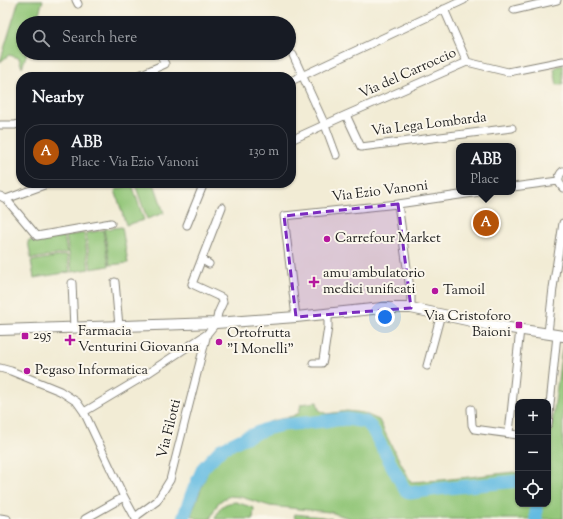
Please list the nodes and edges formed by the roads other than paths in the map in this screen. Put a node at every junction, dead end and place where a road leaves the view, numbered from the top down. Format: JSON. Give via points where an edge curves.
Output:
{"nodes":[{"id":1,"x":464,"y":0,"type":"edge"},
{"id":2,"x":557,"y":0,"type":"edge"},
{"id":3,"x":444,"y":9,"type":"junction"},
{"id":4,"x":514,"y":10,"type":"dead end"},
{"id":5,"x":163,"y":60,"type":"edge"},
{"id":6,"x":295,"y":60,"type":"edge"},
{"id":7,"x":563,"y":61,"type":"edge"},
{"id":8,"x":467,"y":62,"type":"junction"},
{"id":9,"x":147,"y":72,"type":"edge"},
{"id":10,"x":303,"y":76,"type":"junction"},
{"id":11,"x":296,"y":79,"type":"edge"},
{"id":12,"x":346,"y":115,"type":"junction"},
{"id":13,"x":0,"y":125,"type":"edge"},
{"id":14,"x":16,"y":125,"type":"edge"},
{"id":15,"x":325,"y":125,"type":"junction"},
{"id":16,"x":512,"y":128,"type":"dead end"},
{"id":17,"x":296,"y":138,"type":"edge"},
{"id":18,"x":336,"y":155,"type":"dead end"},
{"id":19,"x":563,"y":171,"type":"edge"},
{"id":20,"x":558,"y":181,"type":"junction"},
{"id":21,"x":34,"y":188,"type":"edge"},
{"id":22,"x":202,"y":188,"type":"edge"},
{"id":23,"x":516,"y":188,"type":"edge"},
{"id":24,"x":563,"y":188,"type":"edge"},
{"id":25,"x":460,"y":195,"type":"edge"},
{"id":26,"x":3,"y":198,"type":"edge"},
{"id":27,"x":398,"y":204,"type":"junction"},
{"id":28,"x":222,"y":207,"type":"dead end"},
{"id":29,"x":111,"y":223,"type":"dead end"},
{"id":30,"x":563,"y":223,"type":"edge"},
{"id":31,"x":187,"y":225,"type":"dead end"},
{"id":32,"x":202,"y":260,"type":"junction"},
{"id":33,"x":209,"y":264,"type":"dead end"},
{"id":34,"x":115,"y":282,"type":"dead end"},
{"id":35,"x":72,"y":284,"type":"dead end"},
{"id":36,"x":411,"y":308,"type":"junction"},
{"id":37,"x":328,"y":314,"type":"junction"},
{"id":38,"x":441,"y":314,"type":"junction"},
{"id":39,"x":296,"y":317,"type":"junction"},
{"id":40,"x":216,"y":323,"type":"junction"},
{"id":41,"x":119,"y":326,"type":"junction"},
{"id":42,"x":74,"y":328,"type":"junction"},
{"id":43,"x":520,"y":329,"type":"junction"},
{"id":44,"x":0,"y":330,"type":"edge"},
{"id":45,"x":207,"y":334,"type":"junction"},
{"id":46,"x":556,"y":335,"type":"edge"},
{"id":47,"x":313,"y":363,"type":"dead end"},
{"id":48,"x":427,"y":366,"type":"dead end"},
{"id":49,"x":0,"y":368,"type":"edge"},
{"id":50,"x":550,"y":399,"type":"edge"},
{"id":51,"x":471,"y":409,"type":"dead end"},
{"id":52,"x":84,"y":412,"type":"junction"},
{"id":53,"x":509,"y":433,"type":"junction"},
{"id":54,"x":515,"y":434,"type":"edge"},
{"id":55,"x":124,"y":497,"type":"junction"},
{"id":56,"x":0,"y":518,"type":"edge"},
{"id":57,"x":136,"y":518,"type":"edge"},
{"id":58,"x":7,"y":519,"type":"edge"},
{"id":59,"x":85,"y":519,"type":"edge"}],
"edges":[{"from":1,"to":3,"type":"street"},
{"from":2,"to":4,"type":"street"},
{"from":3,"to":8,"type":"street"},
{"from":3,"to":10,"type":"street"},
{"from":5,"to":9,"type":"street","via":[[165,64]]},
{"from":6,"to":10,"type":"street"},
{"from":7,"to":8,"type":"street","name":"Via del Carroccio","via":[[508,72]]},
{"from":8,"to":12,"type":"street","name":"Via del Carroccio"},
{"from":10,"to":11,"type":"street"},
{"from":10,"to":15,"type":"street"},
{"from":12,"to":15,"type":"street","name":"Via del Carroccio"},
{"from":12,"to":16,"type":"street","name":"Via Lega Lombarda","via":[[361,147]]},
{"from":13,"to":14,"type":"street"},
{"from":15,"to":17,"type":"street","name":"Via del Carroccio"},
{"from":15,"to":18,"type":"street"},
{"from":19,"to":20,"type":"street"},
{"from":20,"to":23,"type":"street"},
{"from":20,"to":24,"type":"street"},
{"from":21,"to":26,"type":"street"},
{"from":22,"to":31,"type":"street"},
{"from":25,"to":27,"type":"street","name":"Via Ezio Vanoni"},
{"from":26,"to":29,"type":"street","via":[[37,236]]},
{"from":27,"to":36,"type":"street"},
{"from":27,"to":39,"type":"street","name":"Via Ezio Vanoni","via":[[284,216]]},
{"from":28,"to":32,"type":"street"},
{"from":30,"to":46,"type":"street","via":[[553,288]]},
{"from":32,"to":33,"type":"street"},
{"from":32,"to":40,"type":"street","via":[[192,284],[222,298]]},
{"from":34,"to":41,"type":"street"},
{"from":35,"to":42,"type":"street"},
{"from":36,"to":37,"type":"street","via":[[382,308]]},
{"from":36,"to":38,"type":"street"},
{"from":37,"to":39,"type":"street"},
{"from":37,"to":47,"type":"street","via":[[323,360],[322,363]]},
{"from":38,"to":43,"type":"street"},
{"from":38,"to":48,"type":"street"},
{"from":39,"to":40,"type":"street"},
{"from":40,"to":41,"type":"street"},
{"from":40,"to":45,"type":"street"},
{"from":41,"to":42,"type":"street"},
{"from":42,"to":44,"type":"street"},
{"from":43,"to":46,"type":"street"},
{"from":43,"to":53,"type":"street"},
{"from":45,"to":52,"type":"street"},
{"from":45,"to":57,"type":"street","name":"Via Filotti","via":[[170,480],[157,501]]},
{"from":46,"to":50,"type":"street"},
{"from":49,"to":52,"type":"street","via":[[60,391],[77,402]]},
{"from":51,"to":53,"type":"street","via":[[474,429]]},
{"from":52,"to":55,"type":"street"},
{"from":53,"to":54,"type":"street"},
{"from":55,"to":57,"type":"street"},
{"from":55,"to":59,"type":"street"},
{"from":56,"to":58,"type":"street"}]}
